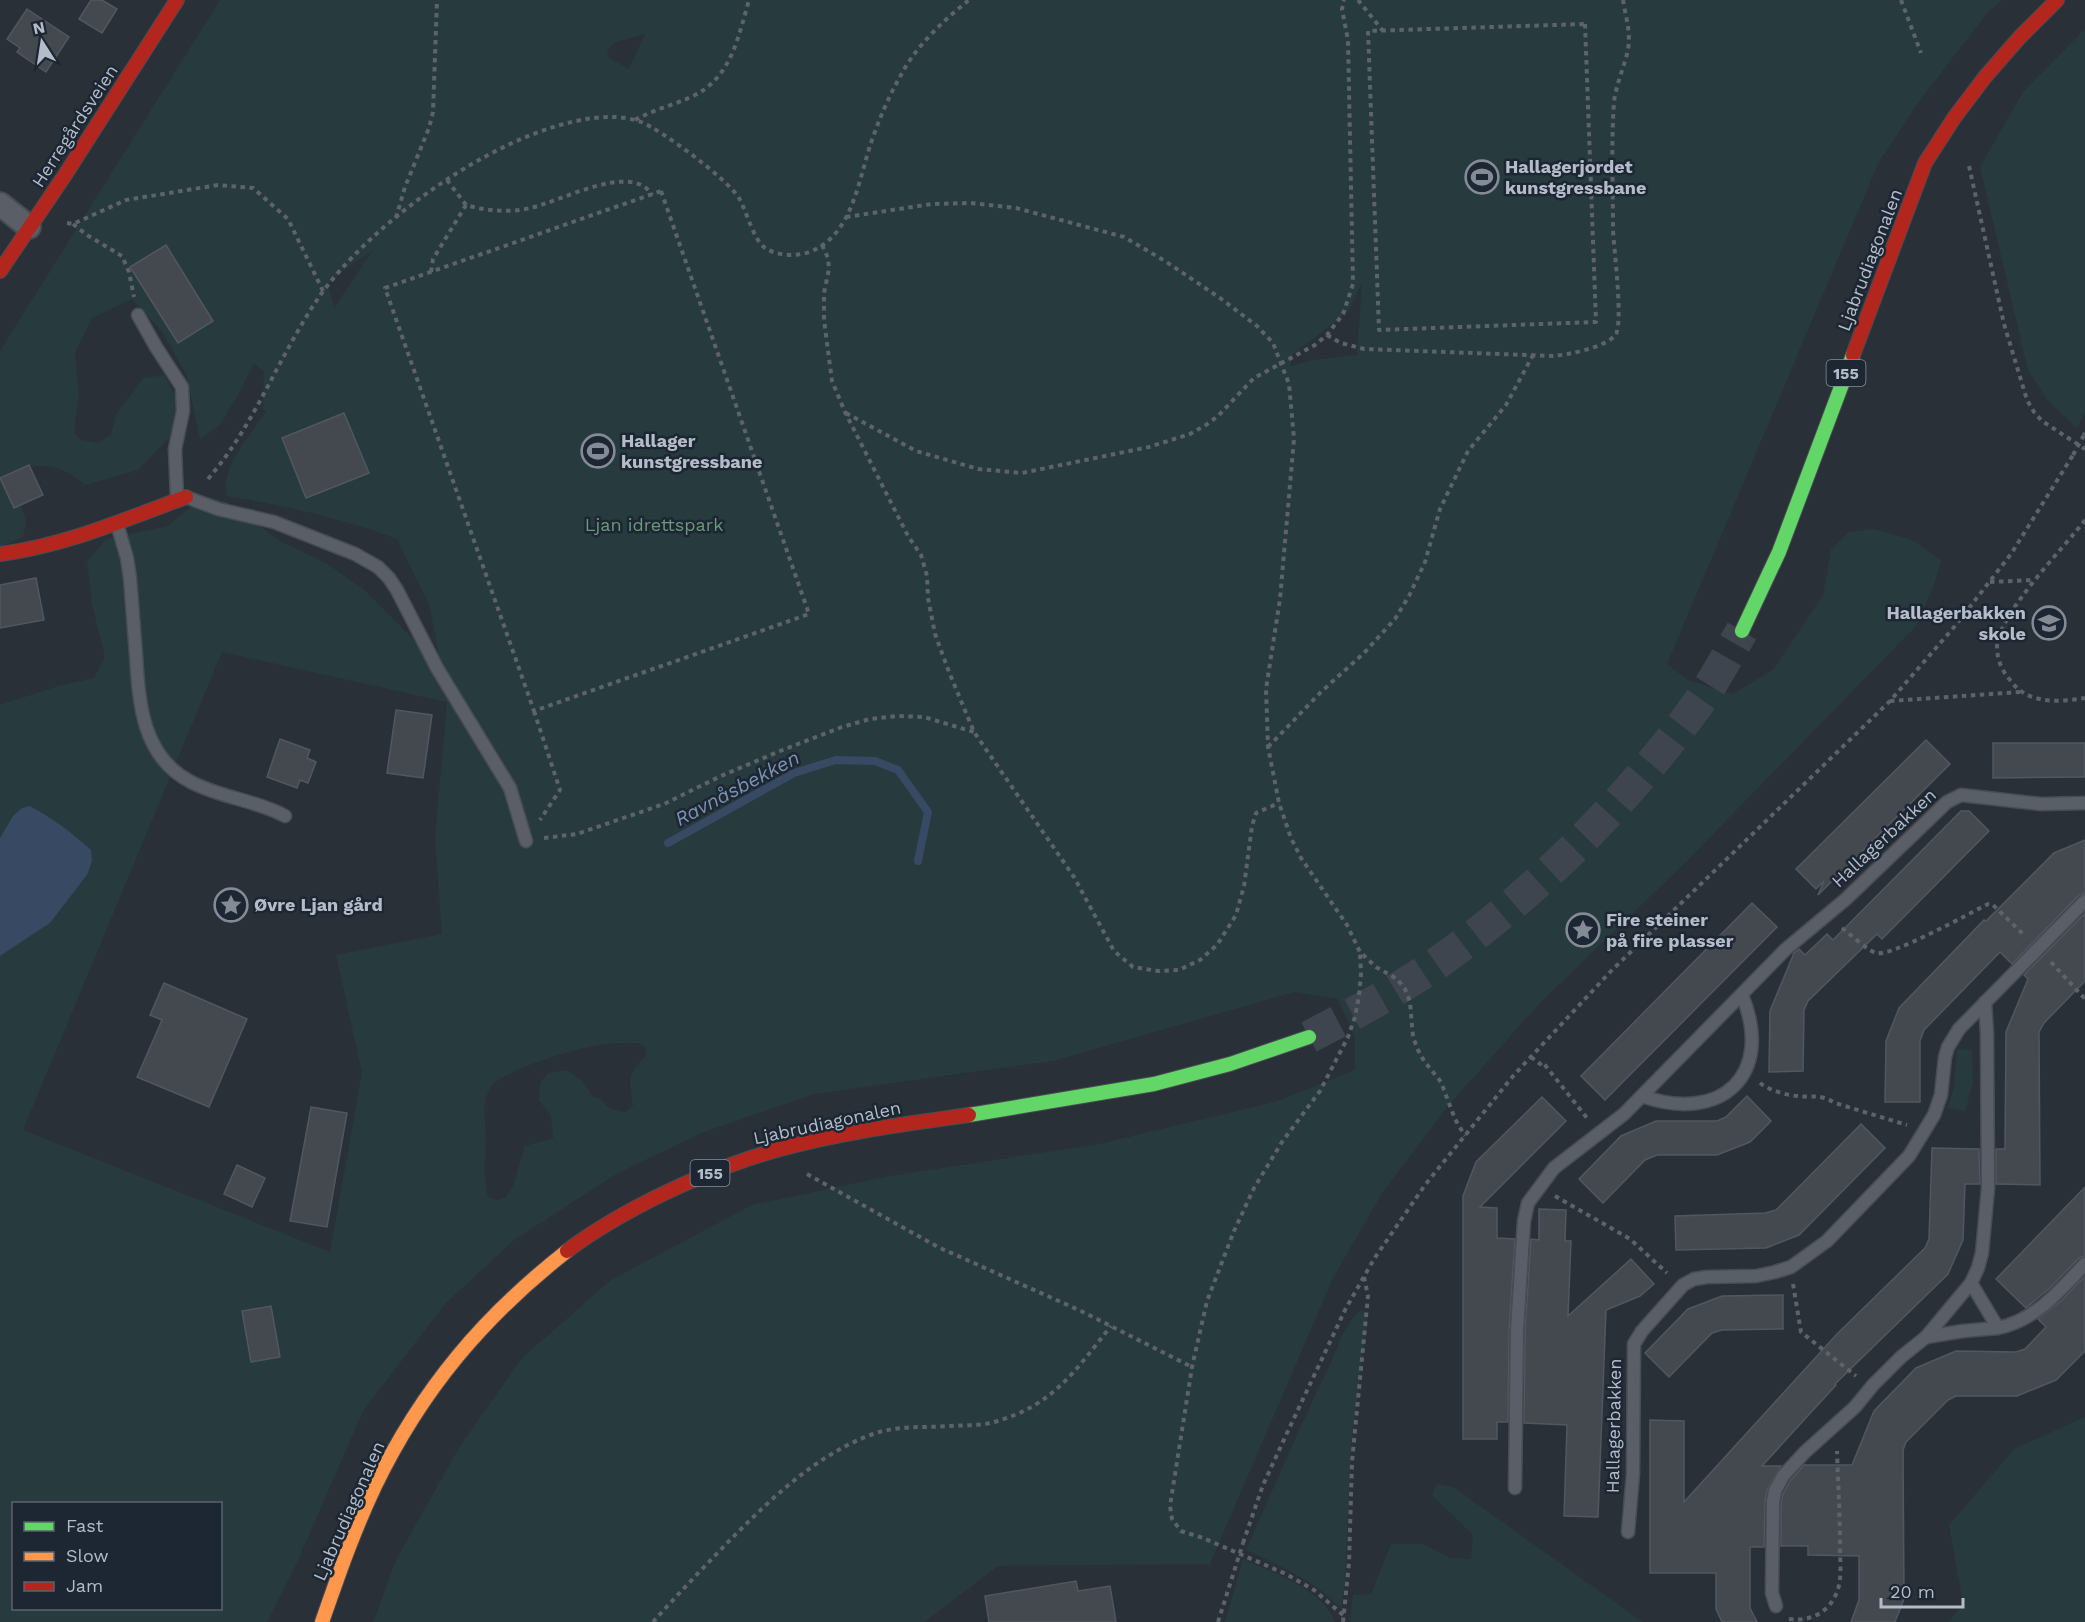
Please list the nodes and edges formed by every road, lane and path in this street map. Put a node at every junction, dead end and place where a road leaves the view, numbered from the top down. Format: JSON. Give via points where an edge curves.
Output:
{"nodes":[{"id":1,"x":177,"y":0,"type":"edge"},
{"id":2,"x":437,"y":0,"type":"edge"},
{"id":3,"x":749,"y":0,"type":"edge"},
{"id":4,"x":969,"y":0,"type":"edge"},
{"id":5,"x":1344,"y":0,"type":"edge"},
{"id":6,"x":1358,"y":0,"type":"edge"},
{"id":7,"x":1623,"y":0,"type":"edge"},
{"id":8,"x":1901,"y":0,"type":"edge"},
{"id":9,"x":2057,"y":0,"type":"edge"},
{"id":10,"x":1383,"y":31,"type":"junction"},
{"id":11,"x":1921,"y":53,"type":"dead end"},
{"id":12,"x":634,"y":120,"type":"junction"},
{"id":13,"x":1969,"y":166,"type":"dead end"},
{"id":14,"x":447,"y":180,"type":"junction"},
{"id":15,"x":652,"y":195,"type":"junction"},
{"id":16,"x":0,"y":204,"type":"edge"},
{"id":17,"x":466,"y":205,"type":"junction"},
{"id":18,"x":846,"y":217,"type":"junction"},
{"id":19,"x":396,"y":218,"type":"junction"},
{"id":20,"x":32,"y":223,"type":"junction"},
{"id":21,"x":74,"y":224,"type":"junction"},
{"id":22,"x":822,"y":245,"type":"junction"},
{"id":23,"x":0,"y":271,"type":"edge"},
{"id":24,"x":431,"y":272,"type":"junction"},
{"id":25,"x":323,"y":291,"type":"junction"},
{"id":26,"x":138,"y":315,"type":"joint"},
{"id":27,"x":1327,"y":335,"type":"junction"},
{"id":28,"x":1533,"y":355,"type":"junction"},
{"id":29,"x":1282,"y":363,"type":"junction"},
{"id":30,"x":845,"y":412,"type":"junction"},
{"id":31,"x":2085,"y":434,"type":"edge"},
{"id":32,"x":2085,"y":449,"type":"edge"},
{"id":33,"x":182,"y":499,"type":"junction"},
{"id":34,"x":2085,"y":520,"type":"edge"},
{"id":35,"x":117,"y":523,"type":"junction"},
{"id":36,"x":0,"y":554,"type":"edge"},
{"id":37,"x":2035,"y":580,"type":"junction"},
{"id":38,"x":1990,"y":582,"type":"junction"},
{"id":39,"x":1742,"y":631,"type":"tunnel mouth"},
{"id":40,"x":2020,"y":692,"type":"junction"},
{"id":41,"x":2085,"y":698,"type":"edge"},
{"id":42,"x":1890,"y":701,"type":"junction"},
{"id":43,"x":534,"y":711,"type":"junction"},
{"id":44,"x":974,"y":732,"type":"junction"},
{"id":45,"x":1268,"y":747,"type":"junction"},
{"id":46,"x":1279,"y":803,"type":"junction"},
{"id":47,"x":2085,"y":803,"type":"edge"},
{"id":48,"x":285,"y":816,"type":"dead end"},
{"id":49,"x":526,"y":841,"type":"junction"},
{"id":50,"x":2085,"y":901,"type":"edge"},
{"id":51,"x":1828,"y":913,"type":"junction"},
{"id":52,"x":2020,"y":931,"type":"dead end"},
{"id":53,"x":2038,"y":949,"type":"junction"},
{"id":54,"x":1360,"y":952,"type":"junction"},
{"id":55,"x":1743,"y":996,"type":"junction"},
{"id":56,"x":2085,"y":999,"type":"edge"},
{"id":57,"x":1985,"y":1002,"type":"junction"},
{"id":58,"x":1309,"y":1037,"type":"tunnel mouth"},
{"id":59,"x":1531,"y":1057,"type":"junction"},
{"id":60,"x":1744,"y":1073,"type":"junction"},
{"id":61,"x":1642,"y":1096,"type":"junction"},
{"id":62,"x":1589,"y":1121,"type":"dead end"},
{"id":63,"x":1917,"y":1128,"type":"dead end"},
{"id":64,"x":1465,"y":1136,"type":"junction"},
{"id":65,"x":798,"y":1169,"type":"dead end"},
{"id":66,"x":1576,"y":1208,"type":"dead end"},
{"id":67,"x":2085,"y":1264,"type":"edge"},
{"id":68,"x":1668,"y":1273,"type":"dead end"},
{"id":69,"x":1364,"y":1276,"type":"junction"},
{"id":70,"x":1971,"y":1283,"type":"junction"},
{"id":71,"x":1796,"y":1300,"type":"dead end"},
{"id":72,"x":1111,"y":1326,"type":"junction"},
{"id":73,"x":1998,"y":1328,"type":"junction"},
{"id":74,"x":1926,"y":1337,"type":"junction"},
{"id":75,"x":1845,"y":1367,"type":"dead end"},
{"id":76,"x":1192,"y":1368,"type":"junction"},
{"id":77,"x":1835,"y":1427,"type":"junction"},
{"id":78,"x":1515,"y":1488,"type":"dead end"},
{"id":79,"x":1628,"y":1532,"type":"dead end"},
{"id":80,"x":1776,"y":1606,"type":"joint"},
{"id":81,"x":1343,"y":1615,"type":"junction"},
{"id":82,"x":1800,"y":1621,"type":"edge"},
{"id":83,"x":322,"y":1622,"type":"edge"},
{"id":84,"x":653,"y":1622,"type":"edge"},
{"id":85,"x":1218,"y":1622,"type":"edge"},
{"id":86,"x":1343,"y":1622,"type":"edge"}],
"edges":[{"from":1,"to":20,"type":"main road","name":"Herregårdsveien"},
{"from":2,"to":19,"type":"path","via":[[434,112]]},
{"from":3,"to":12,"type":"path","via":[[732,55],[714,82],[705,90]]},
{"from":4,"to":18,"type":"path","via":[[934,33],[903,71],[882,115]]},
{"from":5,"to":27,"type":"path","via":[[1349,63],[1353,284],[1343,314]]},
{"from":6,"to":10,"type":"path"},
{"from":7,"to":28,"type":"path","via":[[1629,36],[1614,102],[1612,171],[1619,322],[1616,334],[1596,346],[1566,355]]},
{"from":8,"to":11,"type":"path"},
{"from":9,"to":39,"type":"main road","name":"Ljabrudiagonalen","number":"155","via":[[1988,71],[1925,163],[1779,552]]},
{"from":10,"to":10,"type":"path","via":[[1585,24],[1596,322],[1379,330],[1368,31]]},
{"from":12,"to":14,"type":"path","via":[[596,118],[547,129],[483,158]]},
{"from":12,"to":22,"type":"path","via":[[651,127],[727,183],[756,236],[772,252],[793,255]]},
{"from":13,"to":32,"type":"path","via":[[2004,324],[2027,400],[2042,421]]},
{"from":14,"to":17,"type":"path"},
{"from":14,"to":19,"type":"path"},
{"from":15,"to":17,"type":"path","via":[[643,184],[614,182],[515,211]]},
{"from":15,"to":24,"type":"path"},
{"from":15,"to":43,"type":"path","via":[[661,191],[809,614]]},
{"from":16,"to":20,"type":"street"},
{"from":17,"to":24,"type":"path","via":[[433,259]]},
{"from":18,"to":22,"type":"path"},
{"from":18,"to":29,"type":"path","via":[[932,204],[970,203],[1016,208],[1124,237],[1211,291],[1257,326],[1273,343]]},
{"from":19,"to":25,"type":"path"},
{"from":20,"to":21,"type":"path"},
{"from":20,"to":23,"type":"main road","name":"Herregårdsveien"},
{"from":21,"to":25,"type":"path","via":[[126,200],[218,185],[253,188],[288,219]]},
{"from":21,"to":26,"type":"path","via":[[122,256]]},
{"from":22,"to":30,"type":"path","via":[[829,268],[824,293],[828,353],[832,381]]},
{"from":24,"to":43,"type":"path","via":[[385,288]]},
{"from":25,"to":33,"type":"path","via":[[236,442],[209,478]]},
{"from":26,"to":33,"type":"lane","via":[[182,387],[183,411],[175,449]]},
{"from":27,"to":28,"type":"path","via":[[1364,349]]},
{"from":27,"to":29,"type":"path"},
{"from":28,"to":45,"type":"path","via":[[1506,405],[1468,451],[1440,508],[1425,562],[1395,619]]},
{"from":29,"to":30,"type":"path","via":[[1254,378],[1218,416],[1190,434],[1149,447],[1022,472],[978,469],[916,451]]},
{"from":29,"to":45,"type":"path","via":[[1292,398],[1294,440],[1280,599],[1266,689]]},
{"from":30,"to":44,"type":"path","via":[[921,555],[935,634]]},
{"from":31,"to":38,"type":"path","bridge":true},
{"from":33,"to":35,"type":"main road"},
{"from":33,"to":49,"type":"lane","via":[[274,522],[378,567],[397,590],[437,668],[510,788]]},
{"from":34,"to":37,"type":"path"},
{"from":35,"to":36,"type":"main road"},
{"from":35,"to":48,"type":"lane","via":[[130,578],[143,719],[154,748],[171,768],[193,783]]},
{"from":37,"to":38,"type":"path"},
{"from":37,"to":40,"type":"path","via":[[2006,621],[1997,645],[2000,665]]},
{"from":38,"to":42,"type":"path"},
{"from":40,"to":41,"type":"path","via":[[2047,702]]},
{"from":40,"to":42,"type":"path"},
{"from":42,"to":59,"type":"path","via":[[1612,970]]},
{"from":43,"to":49,"type":"path","via":[[560,790]]},
{"from":44,"to":46,"type":"path","via":[[1074,877],[1114,951],[1133,967],[1179,970],[1200,960],[1217,945],[1236,915],[1256,813]]},
{"from":44,"to":49,"type":"path","via":[[924,717],[870,719],[780,751],[664,804],[577,834]]},
{"from":45,"to":46,"type":"path"},
{"from":46,"to":54,"type":"path","via":[[1301,858],[1347,925]]},
{"from":47,"to":51,"type":"lane","name":"Hallagerbakken","via":[[2042,804],[1961,795],[1947,802]]},
{"from":50,"to":53,"type":"lane","name":"Hallagerbakken"},
{"from":51,"to":52,"type":"path","via":[[1875,953],[1885,953],[1916,940],[1988,904]]},
{"from":51,"to":55,"type":"lane","name":"Hallagerbakken","via":[[1786,949]]},
{"from":53,"to":56,"type":"path"},
{"from":53,"to":57,"type":"lane","name":"Hallagerbakken"},
{"from":54,"to":64,"type":"path","via":[[1405,989],[1418,1050],[1441,1082]]},
{"from":54,"to":76,"type":"path","via":[[1359,996],[1348,1037],[1320,1091],[1254,1188],[1207,1301]]},
{"from":55,"to":60,"type":"lane","via":[[1750,1014],[1753,1050]]},
{"from":55,"to":61,"type":"lane","name":"Hallagerbakken"},
{"from":57,"to":70,"type":"lane","via":[[1988,1188],[1982,1253]]},
{"from":57,"to":79,"type":"lane","name":"Hallagerbakken","via":[[1948,1047],[1934,1115],[1909,1156],[1827,1241],[1791,1267],[1775,1272],[1694,1279],[1683,1285],[1642,1331],[1634,1344],[1633,1474]]},
{"from":58,"to":83,"type":"main road","name":"Ljabrudiagonalen","number":"155","via":[[1205,1072],[798,1145],[738,1162],[623,1213],[574,1243],[535,1274],[462,1347],[430,1389],[376,1484]]},
{"from":59,"to":62,"type":"path","via":[[1545,1065]]},
{"from":59,"to":64,"type":"path"},
{"from":60,"to":61,"type":"lane","via":[[1716,1100],[1700,1104],[1661,1103]]},
{"from":60,"to":63,"type":"path","via":[[1766,1087],[1797,1096],[1826,1098]]},
{"from":61,"to":78,"type":"lane","name":"Hallagerbakken","via":[[1554,1168],[1528,1203],[1517,1331]]},
{"from":64,"to":69,"type":"path","via":[[1401,1218]]},
{"from":65,"to":72,"type":"path","via":[[938,1247]]},
{"from":66,"to":68,"type":"path","via":[[1630,1239]]},
{"from":67,"to":73,"type":"lane","via":[[2041,1308],[2023,1321]]},
{"from":69,"to":81,"type":"path","via":[[1368,1296]]},
{"from":69,"to":85,"type":"path","bridge":true,"via":[[1336,1326],[1273,1463]]},
{"from":70,"to":73,"type":"lane"},
{"from":70,"to":74,"type":"lane"},
{"from":71,"to":75,"type":"path","via":[[1801,1332]]},
{"from":72,"to":76,"type":"path"},
{"from":72,"to":84,"type":"path","via":[[1066,1382],[1030,1410],[992,1423],[901,1426],[872,1435],[816,1462],[769,1501]]},
{"from":73,"to":74,"type":"lane"},
{"from":74,"to":77,"type":"lane","via":[[1880,1378]]},
{"from":76,"to":81,"type":"path","via":[[1170,1506],[1172,1519],[1181,1531],[1286,1574],[1314,1590]]},
{"from":77,"to":80,"type":"lane","via":[[1804,1452],[1775,1491],[1772,1593]]},
{"from":77,"to":82,"type":"path","via":[[1839,1587],[1826,1610]]},
{"from":80,"to":82,"type":"path","via":[[1781,1614]]},
{"from":81,"to":86,"type":"path"}]}
